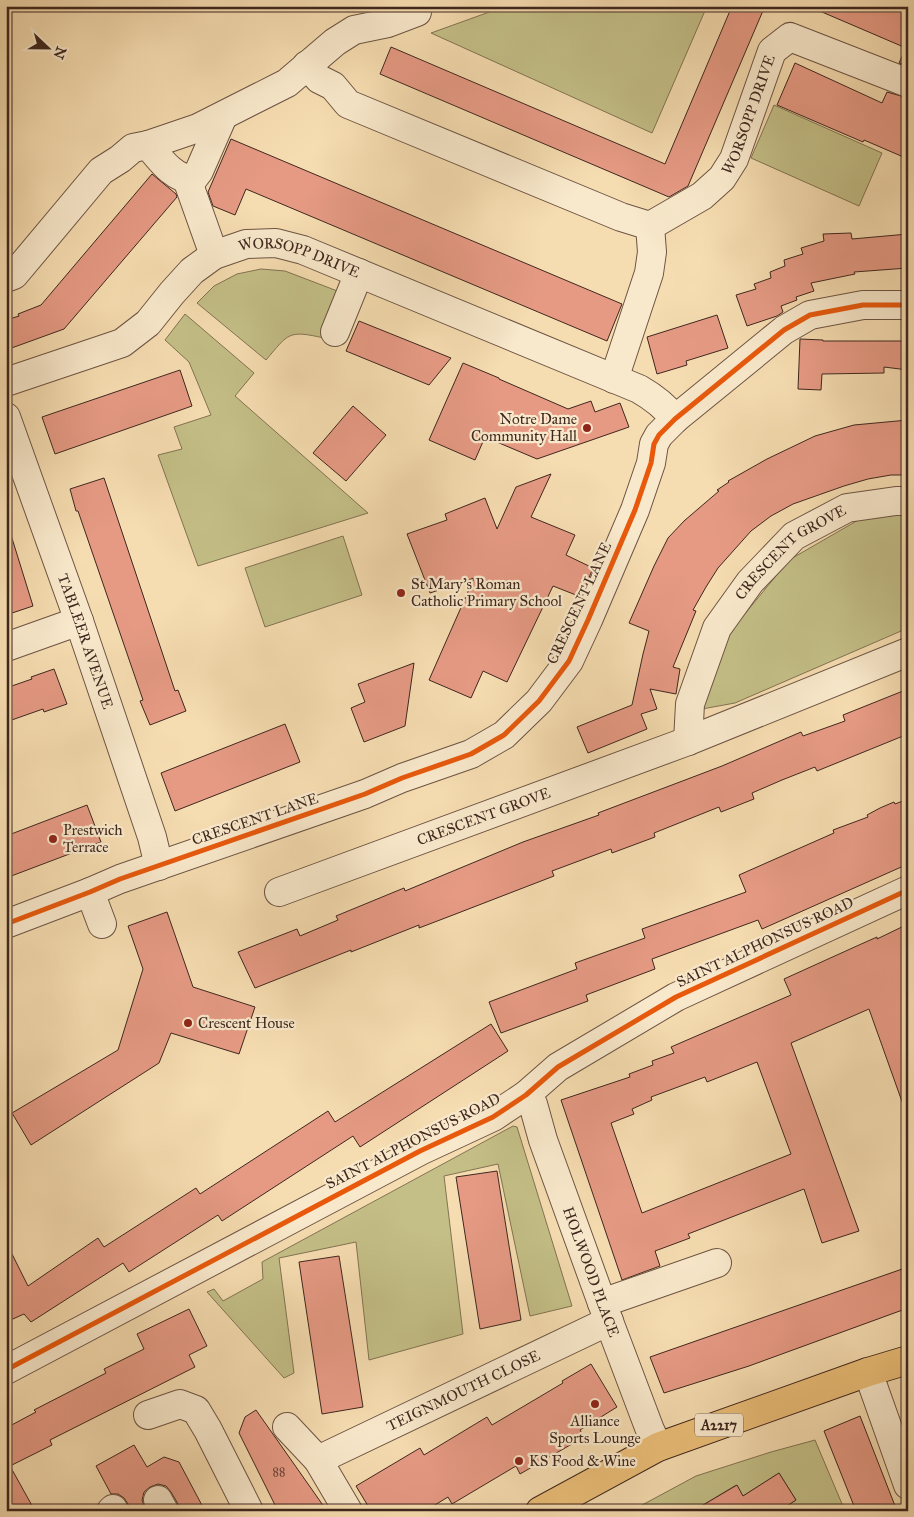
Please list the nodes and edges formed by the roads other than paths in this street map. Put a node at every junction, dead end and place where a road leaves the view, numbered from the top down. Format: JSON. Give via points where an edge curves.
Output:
{"nodes":[{"id":1,"x":417,"y":12,"type":"dead end"},
{"id":2,"x":307,"y":65,"type":"junction"},
{"id":3,"x":908,"y":83,"type":"edge"},
{"id":4,"x":223,"y":116,"type":"junction"},
{"id":5,"x":148,"y":145,"type":"junction"},
{"id":6,"x":187,"y":179,"type":"junction"},
{"id":7,"x":650,"y":226,"type":"junction"},
{"id":8,"x":214,"y":255,"type":"junction"},
{"id":9,"x":359,"y":273,"type":"junction"},
{"id":10,"x":6,"y":278,"type":"edge"},
{"id":11,"x":908,"y":305,"type":"edge"},
{"id":12,"x":336,"y":332,"type":"dead end"},
{"id":13,"x":614,"y":379,"type":"junction"},
{"id":14,"x":6,"y":382,"type":"edge"},
{"id":15,"x":6,"y":417,"type":"edge"},
{"id":16,"x":675,"y":419,"type":"junction"},
{"id":17,"x":908,"y":501,"type":"edge"},
{"id":18,"x":79,"y":621,"type":"junction"},
{"id":19,"x":6,"y":647,"type":"edge"},
{"id":20,"x":908,"y":652,"type":"edge"},
{"id":21,"x":688,"y":741,"type":"junction"},
{"id":22,"x":159,"y":866,"type":"junction"},
{"id":23,"x":908,"y":890,"type":"edge"},
{"id":24,"x":90,"y":892,"type":"junction"},
{"id":25,"x":279,"y":892,"type":"dead end"},
{"id":26,"x":6,"y":924,"type":"edge"},
{"id":27,"x":102,"y":924,"type":"dead end"},
{"id":28,"x":526,"y":1095,"type":"junction"},
{"id":29,"x":717,"y":1264,"type":"dead end"},
{"id":30,"x":606,"y":1312,"type":"junction"},
{"id":31,"x":908,"y":1360,"type":"edge"},
{"id":32,"x":9,"y":1361,"type":"edge"},
{"id":33,"x":868,"y":1372,"type":"junction"},
{"id":34,"x":148,"y":1415,"type":"dead end"},
{"id":35,"x":287,"y":1426,"type":"dead end"},
{"id":36,"x":658,"y":1447,"type":"junction"},
{"id":37,"x":318,"y":1460,"type":"junction"},
{"id":38,"x":908,"y":1485,"type":"edge"},
{"id":39,"x":249,"y":1511,"type":"edge"},
{"id":40,"x":348,"y":1511,"type":"edge"},
{"id":41,"x":540,"y":1511,"type":"edge"}],
"edges":[{"from":1,"to":2,"type":"street","via":[[388,23],[354,30]]},
{"from":2,"to":4,"type":"street","via":[[287,83]]},
{"from":2,"to":7,"type":"street","via":[[319,79],[333,86],[348,104],[621,217]]},
{"from":3,"to":7,"type":"street","name":"WORSOPP DRIVE","via":[[790,37],[772,51],[734,159],[722,178],[702,196]]},
{"from":4,"to":5,"type":"street"},
{"from":4,"to":6,"type":"street","via":[[199,171],[193,179]]},
{"from":5,"to":6,"type":"street","via":[[161,161]]},
{"from":5,"to":10,"type":"street","via":[[133,148],[101,171],[14,275]]},
{"from":6,"to":8,"type":"street"},
{"from":7,"to":13,"type":"street","via":[[652,252],[649,273]]},
{"from":8,"to":9,"type":"street","name":"WORSOPP DRIVE","via":[[246,244],[276,243],[303,250]]},
{"from":8,"to":14,"type":"street","name":"WORSOPP DRIVE","via":[[192,271],[148,323],[122,343]]},
{"from":9,"to":12,"type":"street"},
{"from":9,"to":13,"type":"street","name":"WORSOPP DRIVE"},
{"from":11,"to":16,"type":"street","name":"CRESCENT LANE","via":[[862,305],[810,315],[784,330]]},
{"from":13,"to":16,"type":"street","name":"WORSOPP DRIVE","via":[[654,398]]},
{"from":15,"to":18,"type":"street","name":"TABLEER AVENUE"},
{"from":16,"to":22,"type":"street","name":"CRESCENT LANE","via":[[654,444],[635,510],[569,661],[539,701],[504,736],[471,754],[365,794]]},
{"from":17,"to":21,"type":"street","name":"CRESCENT GROVE","via":[[847,508],[794,536],[750,582],[717,628],[690,704]]},
{"from":18,"to":19,"type":"street"},
{"from":18,"to":22,"type":"street","name":"TABLEER AVENUE"},
{"from":20,"to":21,"type":"street","name":"CRESCENT GROVE"},
{"from":21,"to":25,"type":"street","name":"CRESCENT GROVE"},
{"from":22,"to":24,"type":"street","name":"CRESCENT LANE"},
{"from":23,"to":28,"type":"street","name":"SAINT ALPHONSUS ROAD","via":[[676,997],[558,1067]]},
{"from":24,"to":26,"type":"street","name":"CRESCENT LANE"},
{"from":24,"to":27,"type":"street"},
{"from":28,"to":30,"type":"street","name":"HOLWOOD PLACE","via":[[533,1104]]},
{"from":28,"to":32,"type":"street","name":"SAINT ALPHONSUS ROAD","via":[[493,1117]]},
{"from":29,"to":30,"type":"street","name":"TEIGNMOUTH CLOSE"},
{"from":30,"to":36,"type":"street","name":"HOLWOOD PLACE"},
{"from":30,"to":37,"type":"street","name":"TEIGNMOUTH CLOSE"},
{"from":31,"to":33,"type":"main road","number":"A2217"},
{"from":33,"to":36,"type":"main road","number":"A2217"},
{"from":33,"to":38,"type":"street"},
{"from":34,"to":39,"type":"street","via":[[180,1404],[196,1410]]},
{"from":35,"to":37,"type":"street"},
{"from":36,"to":41,"type":"main road","number":"A2217"},
{"from":37,"to":40,"type":"street"}]}
